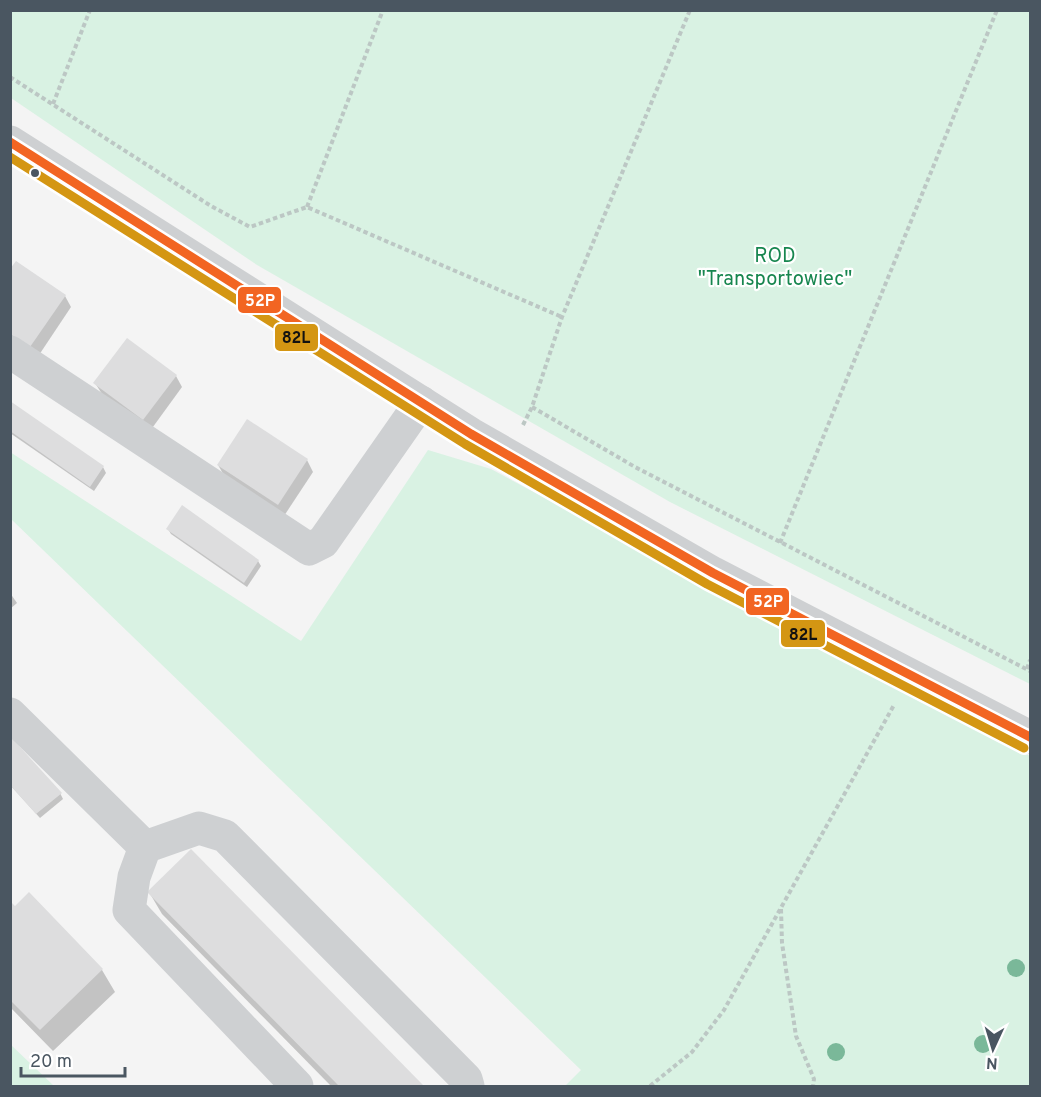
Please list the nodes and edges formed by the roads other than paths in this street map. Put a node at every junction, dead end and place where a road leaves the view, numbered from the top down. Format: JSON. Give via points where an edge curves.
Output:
{"nodes":[{"id":1,"x":10,"y":142,"type":"edge"},
{"id":2,"x":10,"y":352,"type":"edge"},
{"id":3,"x":421,"y":402,"type":"junction"},
{"id":4,"x":10,"y":714,"type":"edge"},
{"id":5,"x":1030,"y":737,"type":"edge"},
{"id":6,"x":145,"y":847,"type":"junction"},
{"id":7,"x":297,"y":1086,"type":"edge"},
{"id":8,"x":468,"y":1086,"type":"edge"}],
"edges":[{"from":1,"to":3,"type":"street"},
{"from":2,"to":3,"type":"street","via":[[309,549],[323,542]]},
{"from":3,"to":5,"type":"street","via":[[713,573]]},
{"from":4,"to":6,"type":"street"},
{"from":6,"to":7,"type":"street","via":[[134,877],[129,910]]},
{"from":6,"to":8,"type":"street","via":[[199,828],[225,836],[466,1079]]}]}
